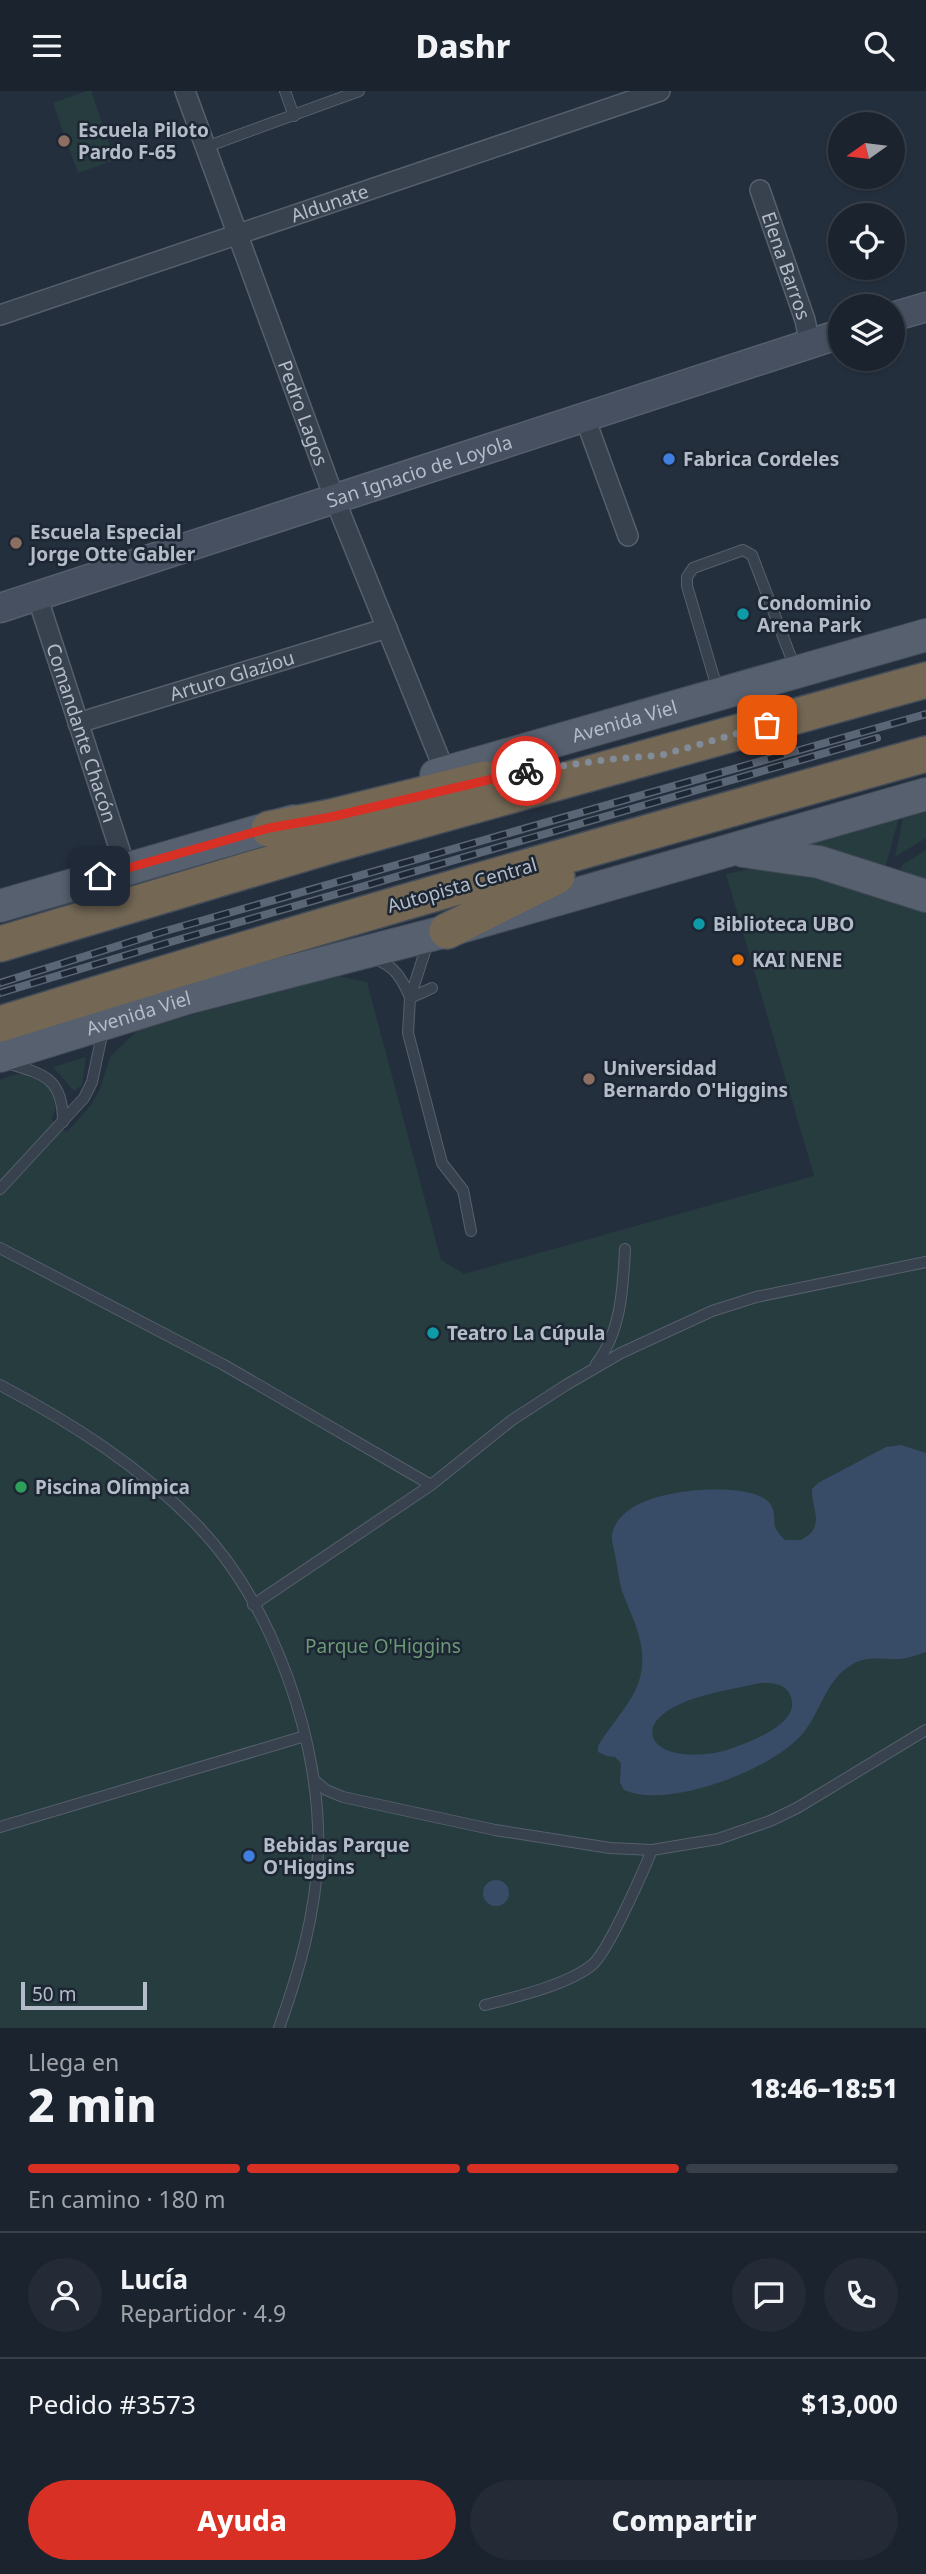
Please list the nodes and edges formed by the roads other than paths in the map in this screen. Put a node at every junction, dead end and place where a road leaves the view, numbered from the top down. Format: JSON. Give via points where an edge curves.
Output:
{"nodes":[{"id":1,"x":185,"y":91,"type":"edge"},
{"id":2,"x":285,"y":91,"type":"edge"},
{"id":3,"x":359,"y":91,"type":"edge"},
{"id":4,"x":660,"y":91,"type":"edge"},
{"id":5,"x":294,"y":116,"type":"junction"},
{"id":6,"x":206,"y":147,"type":"junction"},
{"id":7,"x":760,"y":190,"type":"dead end"},
{"id":8,"x":238,"y":234,"type":"junction"},
{"id":9,"x":926,"y":307,"type":"edge"},
{"id":10,"x":905,"y":313,"type":"edge"},
{"id":11,"x":0,"y":315,"type":"edge"},
{"id":12,"x":828,"y":338,"type":"edge"},
{"id":13,"x":810,"y":344,"type":"junction"},
{"id":14,"x":584,"y":418,"type":"junction"},
{"id":15,"x":335,"y":500,"type":"junction"},
{"id":16,"x":628,"y":535,"type":"dead end"},
{"id":17,"x":37,"y":596,"type":"junction"},
{"id":18,"x":0,"y":608,"type":"edge"},
{"id":19,"x":387,"y":628,"type":"junction"},
{"id":20,"x":926,"y":635,"type":"edge"},
{"id":21,"x":797,"y":672,"type":"junction"},
{"id":22,"x":926,"y":680,"type":"edge"},
{"id":23,"x":719,"y":695,"type":"junction"},
{"id":24,"x":78,"y":723,"type":"junction"},
{"id":25,"x":926,"y":754,"type":"edge"},
{"id":26,"x":662,"y":755,"type":"junction"},
{"id":27,"x":445,"y":772,"type":"junction"},
{"id":28,"x":926,"y":794,"type":"edge"},
{"id":29,"x":269,"y":828,"type":"junction"},
{"id":30,"x":654,"y":830,"type":"junction"},
{"id":31,"x":731,"y":850,"type":"junction"},
{"id":32,"x":126,"y":869,"type":"junction"},
{"id":33,"x":926,"y":896,"type":"edge"},
{"id":34,"x":0,"y":906,"type":"edge"},
{"id":35,"x":440,"y":932,"type":"junction"},
{"id":36,"x":0,"y":944,"type":"edge"},
{"id":37,"x":354,"y":955,"type":"junction"},
{"id":38,"x":432,"y":988,"type":"dead end"},
{"id":39,"x":410,"y":998,"type":"junction"},
{"id":40,"x":105,"y":1023,"type":"junction"},
{"id":41,"x":0,"y":1024,"type":"edge"},
{"id":42,"x":0,"y":1059,"type":"edge"},
{"id":43,"x":63,"y":1122,"type":"junction"},
{"id":44,"x":0,"y":1189,"type":"edge"},
{"id":45,"x":471,"y":1231,"type":"dead end"},
{"id":46,"x":0,"y":1248,"type":"edge"},
{"id":47,"x":625,"y":1249,"type":"dead end"},
{"id":48,"x":926,"y":1262,"type":"edge"},
{"id":49,"x":591,"y":1370,"type":"junction"},
{"id":50,"x":1,"y":1385,"type":"edge"},
{"id":51,"x":431,"y":1485,"type":"junction"},
{"id":52,"x":254,"y":1605,"type":"junction"},
{"id":53,"x":926,"y":1730,"type":"edge"},
{"id":54,"x":305,"y":1736,"type":"junction"},
{"id":55,"x":314,"y":1780,"type":"junction"},
{"id":56,"x":0,"y":1828,"type":"edge"},
{"id":57,"x":652,"y":1850,"type":"junction"},
{"id":58,"x":485,"y":2005,"type":"dead end"},
{"id":59,"x":279,"y":2028,"type":"edge"}],
"edges":[{"from":1,"to":6,"type":"street","name":"Pedro Lagos"},
{"from":2,"to":5,"type":"lane"},
{"from":3,"to":5,"type":"lane"},
{"from":4,"to":8,"type":"street","name":"Aldunate"},
{"from":5,"to":6,"type":"lane"},
{"from":6,"to":8,"type":"street","name":"Pedro Lagos"},
{"from":7,"to":13,"type":"street","name":"Elena Barros"},
{"from":8,"to":11,"type":"street","name":"Aldunate"},
{"from":8,"to":15,"type":"street","name":"Pedro Lagos"},
{"from":9,"to":10,"type":"street"},
{"from":12,"to":13,"type":"street","name":"San Ignacio de Loyola"},
{"from":13,"to":14,"type":"street","name":"San Ignacio de Loyola"},
{"from":14,"to":15,"type":"street","name":"San Ignacio de Loyola"},
{"from":14,"to":16,"type":"street"},
{"from":15,"to":17,"type":"street","name":"San Ignacio de Loyola"},
{"from":15,"to":19,"type":"street","name":"Pedro Lagos"},
{"from":17,"to":18,"type":"street","name":"San Ignacio de Loyola"},
{"from":17,"to":24,"type":"street","name":"Comandante Chacón"},
{"from":19,"to":24,"type":"street","name":"Arturo Glaziou"},
{"from":19,"to":27,"type":"street","name":"Pedro Lagos"},
{"from":20,"to":21,"type":"main road","name":"Avenida Viel"},
{"from":21,"to":23,"type":"main road","name":"Avenida Viel"},
{"from":21,"to":23,"type":"lane","via":[[752,555],[743,550],[692,568],[687,577]]},
{"from":22,"to":26,"type":"highway"},
{"from":23,"to":27,"type":"main road","name":"Avenida Viel"},
{"from":24,"to":32,"type":"street","name":"Comandante Chacón"},
{"from":25,"to":30,"type":"highway","name":"Autopista Central"},
{"from":26,"to":29,"type":"highway","via":[[528,771]]},
{"from":26,"to":36,"type":"highway","via":[[336,844]]},
{"from":27,"to":29,"type":"main road","name":"Avenida Viel"},
{"from":28,"to":31,"type":"main road","name":"Avenida Viel"},
{"from":29,"to":32,"type":"main road","name":"Avenida Viel"},
{"from":30,"to":35,"type":"highway"},
{"from":30,"to":41,"type":"highway","name":"Autopista Central"},
{"from":31,"to":33,"type":"main road","via":[[819,862]]},
{"from":31,"to":35,"type":"main road","name":"Avenida Viel"},
{"from":32,"to":34,"type":"main road","name":"Avenida Viel"},
{"from":35,"to":37,"type":"main road","name":"Avenida Viel"},
{"from":35,"to":39,"type":"lane","via":[[424,953]]},
{"from":37,"to":39,"type":"lane","via":[[392,967]]},
{"from":37,"to":40,"type":"main road","name":"Avenida Viel"},
{"from":38,"to":39,"type":"lane"},
{"from":39,"to":45,"type":"lane","via":[[412,1049],[442,1163],[463,1190]]},
{"from":40,"to":42,"type":"main road","name":"Avenida Viel"},
{"from":40,"to":43,"type":"lane","via":[[92,1082]]},
{"from":42,"to":43,"type":"lane","via":[[47,1077],[63,1103]]},
{"from":43,"to":44,"type":"lane"},
{"from":46,"to":51,"type":"lane","via":[[224,1365]]},
{"from":47,"to":49,"type":"lane","via":[[613,1334]]},
{"from":48,"to":49,"type":"lane","via":[[734,1304],[654,1337]]},
{"from":49,"to":51,"type":"lane","via":[[512,1420]]},
{"from":50,"to":52,"type":"lane","via":[[87,1435],[156,1488],[208,1539]]},
{"from":51,"to":52,"type":"lane"},
{"from":52,"to":54,"type":"lane","via":[[280,1662]]},
{"from":53,"to":57,"type":"lane","via":[[770,1821],[718,1839]]},
{"from":54,"to":55,"type":"lane"},
{"from":54,"to":56,"type":"lane"},
{"from":55,"to":57,"type":"lane","via":[[343,1797],[495,1830],[610,1849]]},
{"from":55,"to":59,"type":"lane","via":[[318,1853],[312,1904],[296,1982]]},
{"from":57,"to":58,"type":"lane","via":[[615,1929],[591,1966],[536,1992]]}]}
